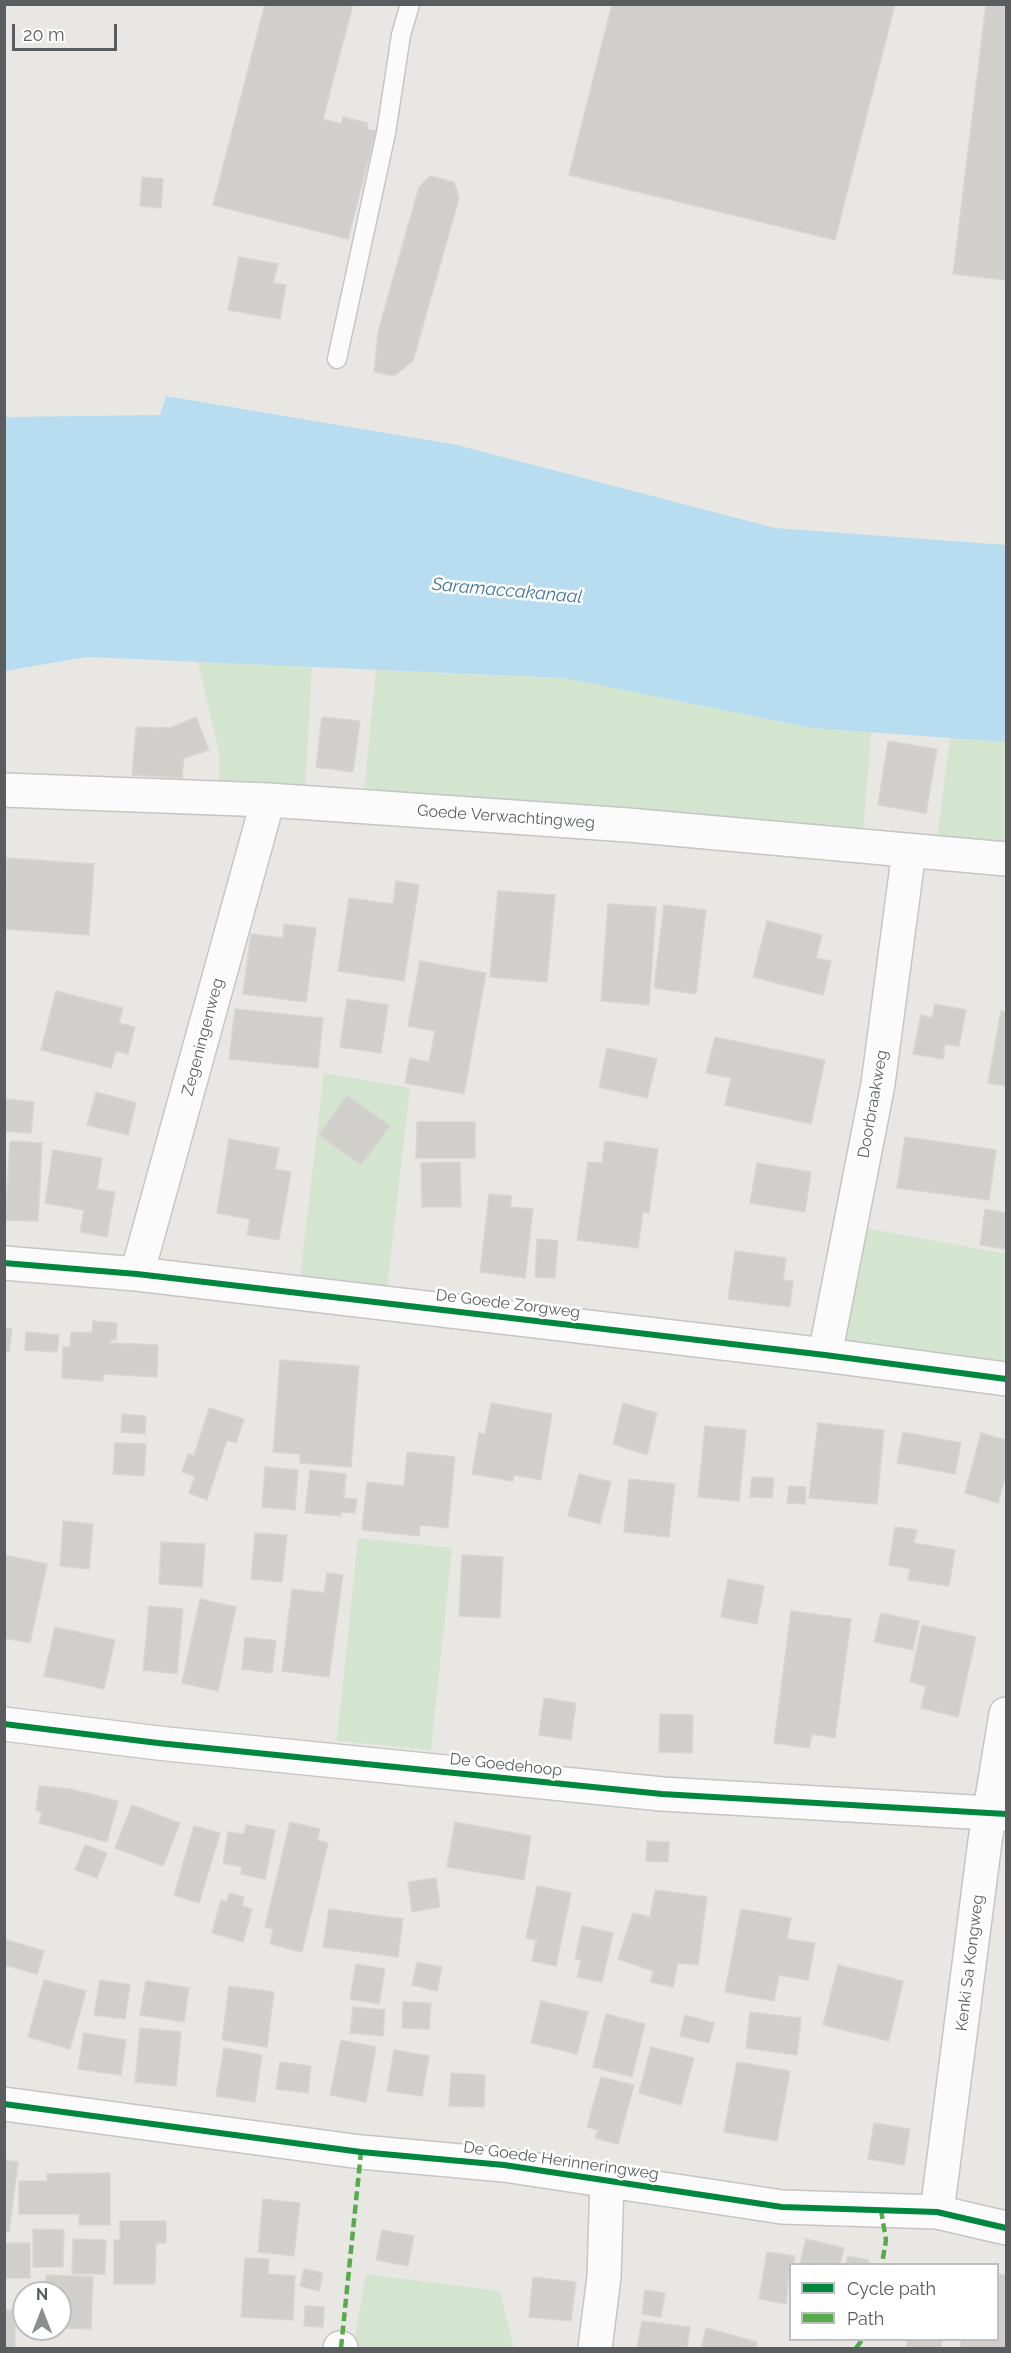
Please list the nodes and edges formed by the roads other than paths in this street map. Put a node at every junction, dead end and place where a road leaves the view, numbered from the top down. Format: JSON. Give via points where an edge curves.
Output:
{"nodes":[{"id":1,"x":410,"y":4,"type":"edge"},
{"id":2,"x":337,"y":360,"type":"dead end"},
{"id":3,"x":4,"y":790,"type":"edge"},
{"id":4,"x":268,"y":800,"type":"junction"},
{"id":5,"x":909,"y":851,"type":"junction"},
{"id":6,"x":1006,"y":859,"type":"edge"},
{"id":7,"x":4,"y":1263,"type":"edge"},
{"id":8,"x":137,"y":1274,"type":"junction"},
{"id":9,"x":825,"y":1355,"type":"junction"},
{"id":10,"x":1006,"y":1379,"type":"edge"},
{"id":11,"x":1006,"y":1714,"type":"edge"},
{"id":12,"x":4,"y":1724,"type":"edge"},
{"id":13,"x":998,"y":1814,"type":"edge"},
{"id":14,"x":4,"y":2104,"type":"edge"},
{"id":15,"x":607,"y":2180,"type":"junction"},
{"id":16,"x":937,"y":2212,"type":"junction"},
{"id":17,"x":1006,"y":2228,"type":"edge"},
{"id":18,"x":595,"y":2349,"type":"edge"}],
"edges":[{"from":1,"to":2,"type":"lane"},
{"from":3,"to":4,"type":"street","name":"Goede Verwachtingweg"},
{"from":4,"to":5,"type":"street","name":"Goede Verwachtingweg","via":[[628,825]]},
{"from":4,"to":8,"type":"street","name":"Zegeningenweg"},
{"from":5,"to":6,"type":"street","name":"Goede Verwachtingweg"},
{"from":5,"to":9,"type":"street","name":"Doorbraakweg","via":[[878,1084]]},
{"from":7,"to":8,"type":"street","name":"De Goede Zorgweg"},
{"from":8,"to":9,"type":"street","name":"De Goede Zorgweg"},
{"from":9,"to":10,"type":"street","name":"De Goede Zorgweg"},
{"from":11,"to":13,"type":"street","name":"Kenki Sa Kongweg"},
{"from":12,"to":13,"type":"street","name":"De Goedehoop","via":[[662,1794]]},
{"from":13,"to":16,"type":"street","name":"Kenki Sa Kongweg"},
{"from":14,"to":15,"type":"street","name":"De Goede Herinneringweg"},
{"from":15,"to":16,"type":"street","name":"De Goede Herinneringweg","via":[[782,2207]]},
{"from":15,"to":18,"type":"street","via":[[604,2277]]},
{"from":16,"to":17,"type":"street","name":"De Goede Herinneringweg"}]}
